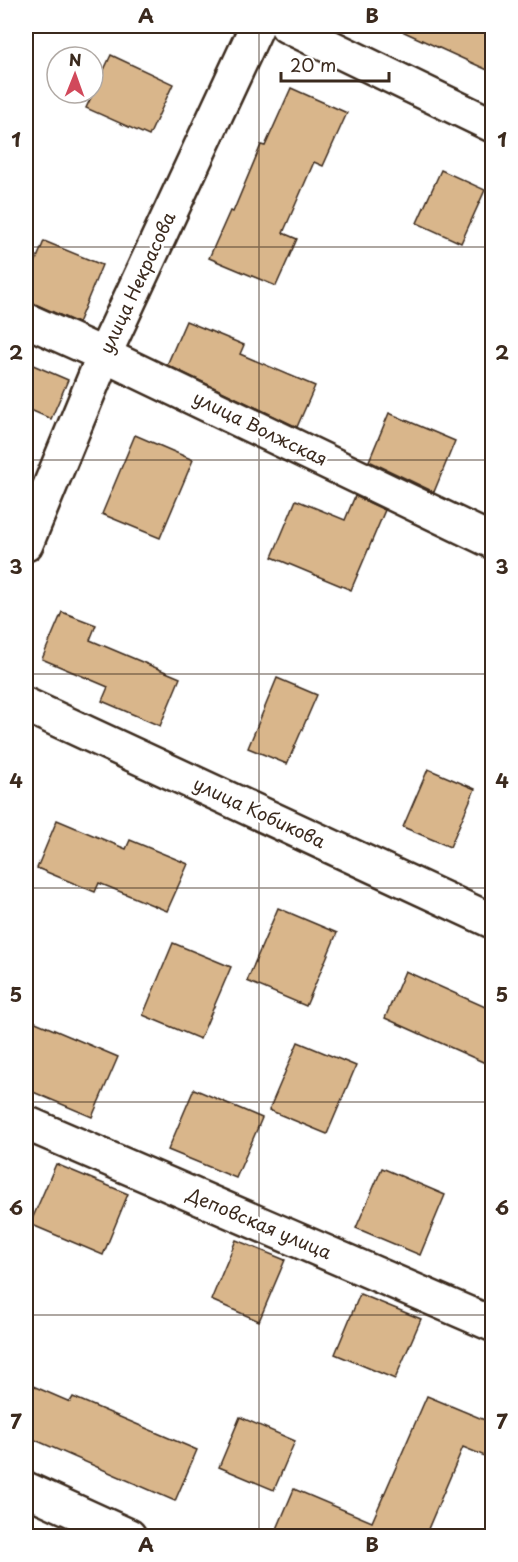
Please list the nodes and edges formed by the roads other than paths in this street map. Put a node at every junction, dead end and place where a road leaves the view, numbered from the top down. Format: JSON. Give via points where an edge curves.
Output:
{"nodes":[{"id":1,"x":257,"y":26,"type":"edge"},
{"id":2,"x":287,"y":26,"type":"edge"},
{"id":3,"x":492,"y":124,"type":"edge"},
{"id":4,"x":26,"y":320,"type":"edge"},
{"id":5,"x":104,"y":355,"type":"junction"},
{"id":6,"x":492,"y":541,"type":"edge"},
{"id":7,"x":26,"y":544,"type":"edge"},
{"id":8,"x":26,"y":705,"type":"edge"},
{"id":9,"x":492,"y":921,"type":"edge"},
{"id":10,"x":26,"y":1123,"type":"edge"},
{"id":11,"x":492,"y":1324,"type":"edge"},
{"id":12,"x":26,"y":1489,"type":"edge"},
{"id":13,"x":129,"y":1536,"type":"edge"}],
"edges":[{"from":1,"to":5,"type":"street","name":"улица Некрасова"},
{"from":2,"to":3,"type":"street"},
{"from":4,"to":5,"type":"street","name":"улица Волжская"},
{"from":5,"to":6,"type":"street","name":"улица Волжская"},
{"from":5,"to":7,"type":"street","name":"улица Некрасова"},
{"from":8,"to":9,"type":"street","name":"улица Кобикова"},
{"from":10,"to":11,"type":"street","name":"Деповская улица"},
{"from":12,"to":13,"type":"street"}]}
